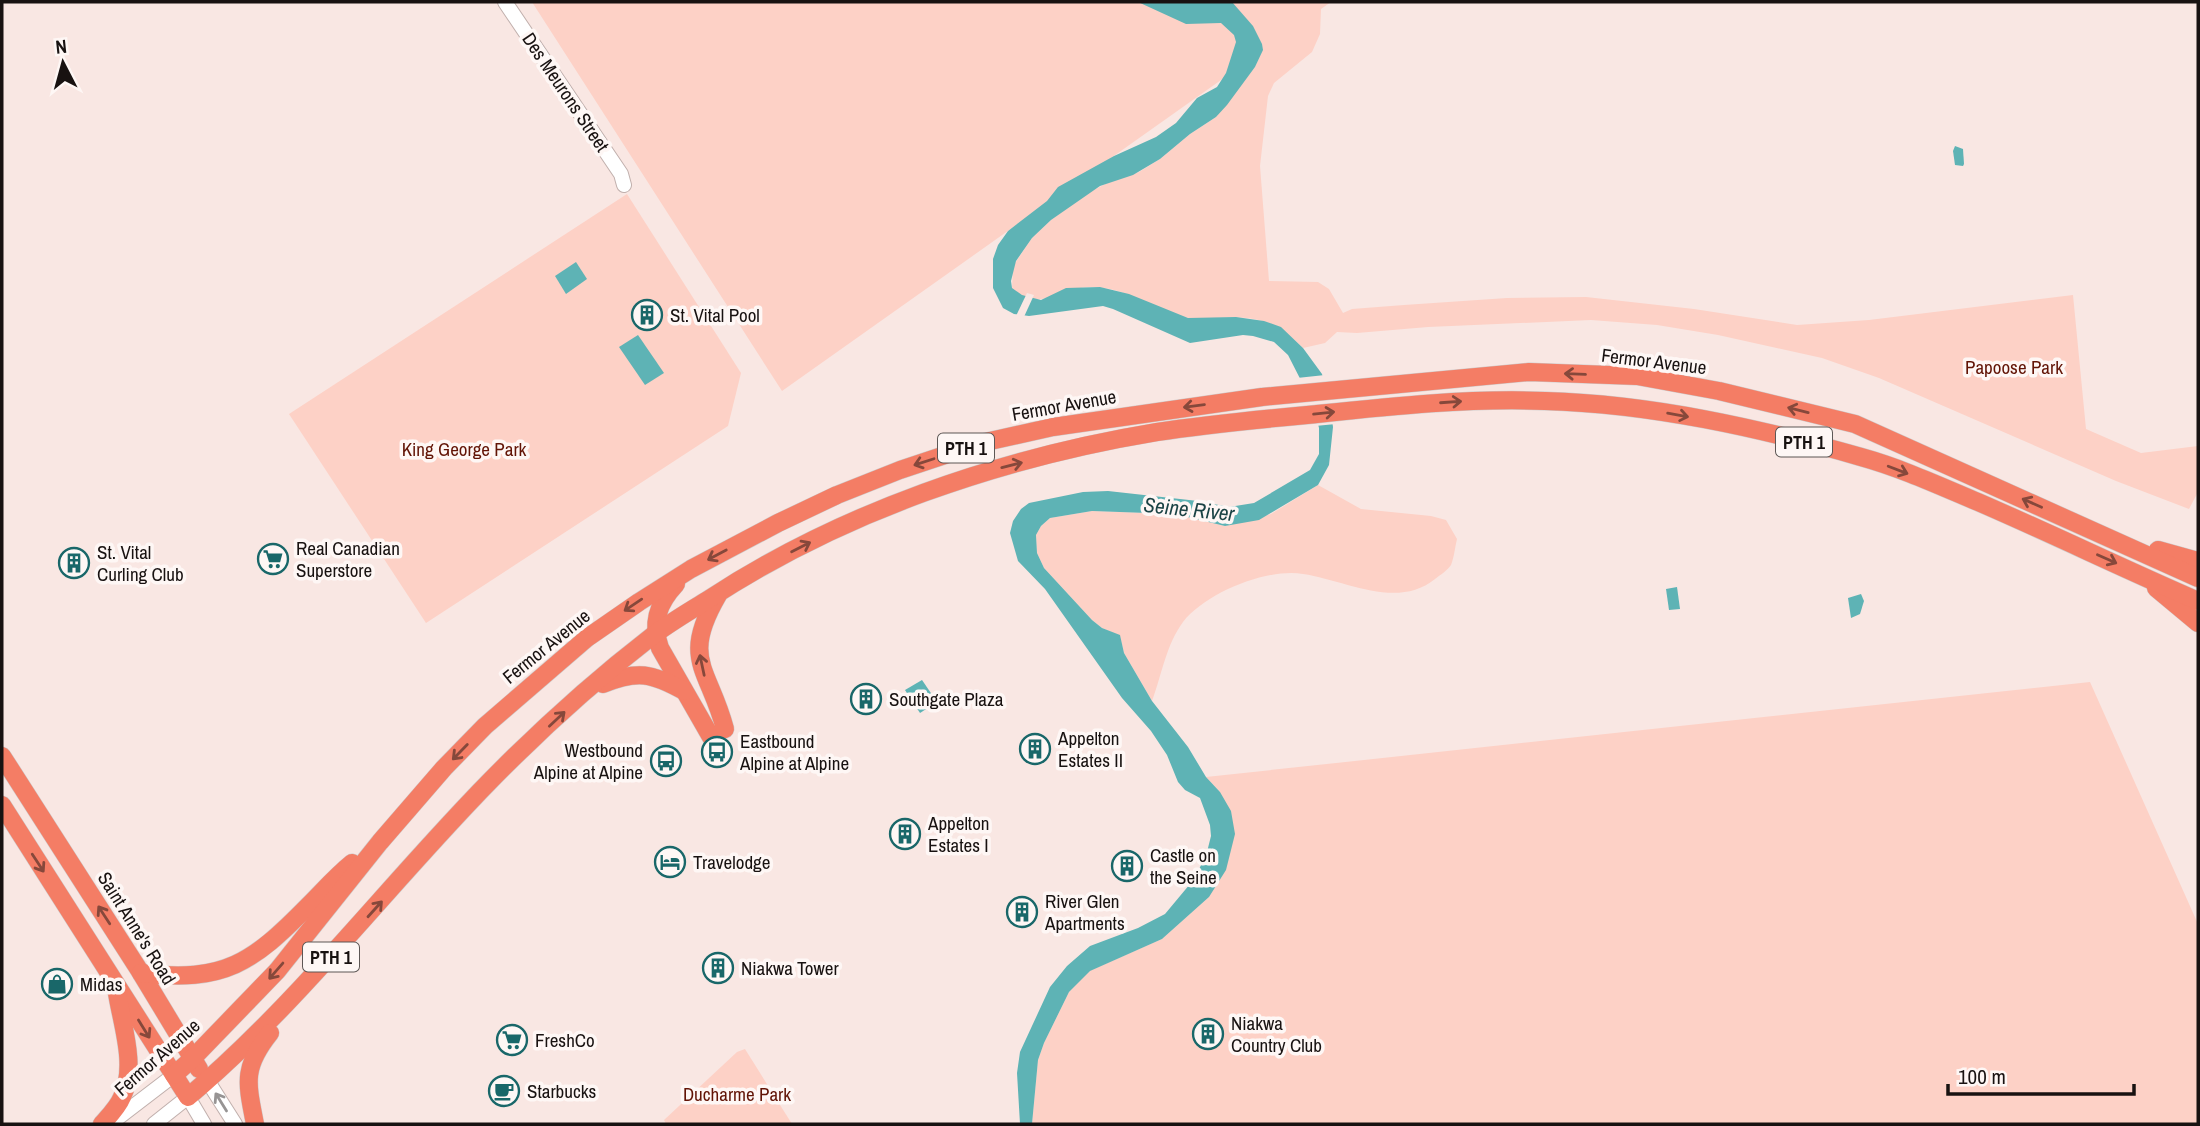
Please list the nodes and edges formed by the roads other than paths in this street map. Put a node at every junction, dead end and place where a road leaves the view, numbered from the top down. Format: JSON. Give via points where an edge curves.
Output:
{"nodes":[{"id":1,"x":505,"y":2,"type":"edge"},
{"id":2,"x":624,"y":184,"type":"dead end"},
{"id":3,"x":2094,"y":531,"type":"junction"},
{"id":4,"x":2198,"y":561,"type":"edge"},
{"id":5,"x":691,"y":569,"type":"junction"},
{"id":6,"x":2146,"y":578,"type":"junction"},
{"id":7,"x":2198,"y":578,"type":"edge"},
{"id":8,"x":720,"y":592,"type":"junction"},
{"id":9,"x":2198,"y":601,"type":"edge"},
{"id":10,"x":2198,"y":623,"type":"edge"},
{"id":11,"x":655,"y":634,"type":"junction"},
{"id":12,"x":587,"y":690,"type":"junction"},
{"id":13,"x":684,"y":691,"type":"junction"},
{"id":14,"x":2,"y":755,"type":"edge"},
{"id":15,"x":2,"y":805,"type":"edge"},
{"id":16,"x":380,"y":842,"type":"junction"},
{"id":17,"x":141,"y":973,"type":"junction"},
{"id":18,"x":308,"y":982,"type":"junction"},
{"id":19,"x":115,"y":983,"type":"junction"},
{"id":20,"x":192,"y":1059,"type":"junction"},
{"id":21,"x":174,"y":1075,"type":"junction"},
{"id":22,"x":207,"y":1080,"type":"junction"},
{"id":23,"x":188,"y":1097,"type":"junction"},
{"id":24,"x":102,"y":1124,"type":"edge"},
{"id":25,"x":110,"y":1124,"type":"edge"},
{"id":26,"x":155,"y":1124,"type":"edge"},
{"id":27,"x":204,"y":1124,"type":"edge"},
{"id":28,"x":235,"y":1124,"type":"edge"},
{"id":29,"x":255,"y":1124,"type":"edge"}],
"edges":[{"from":1,"to":2,"type":"street","name":"Des Meurons Street"},
{"from":3,"to":4,"type":"highway"},
{"from":3,"to":5,"type":"highway","name":"Fermor Avenue","number":"PTH 1","one_way":true,"via":[[1855,424],[1637,376],[1529,372],[1262,397],[1053,427],[981,443],[837,495]]},
{"from":3,"to":7,"type":"highway","name":"Fermor Avenue","number":"PTH 1"},
{"from":5,"to":11,"type":"highway","via":[[658,608]]},
{"from":5,"to":16,"type":"highway","name":"Fermor Avenue","number":"PTH 1","one_way":true,"via":[[587,638],[521,694],[444,768]]},
{"from":8,"to":6,"type":"highway","number":"PTH 1","one_way":true,"via":[[819,537],[982,472],[1156,432],[1471,401],[1635,408],[1749,429],[1866,458]]},
{"from":6,"to":9,"type":"highway","number":"PTH 1"},
{"from":6,"to":10,"type":"highway"},
{"from":8,"to":11,"type":"highway","number":"PTH 1"},
{"from":13,"to":8,"type":"highway","one_way":true,"via":[[718,733],[699,660],[702,626]]},
{"from":11,"to":12,"type":"highway","number":"PTH 1"},
{"from":11,"to":13,"type":"highway"},
{"from":12,"to":13,"type":"highway","via":[[624,676],[650,675]]},
{"from":18,"to":12,"type":"highway","number":"PTH 1","one_way":true,"via":[[489,782]]},
{"from":17,"to":14,"type":"highway","name":"Saint Anne's Road","one_way":true},
{"from":15,"to":19,"type":"highway","one_way":true},
{"from":16,"to":17,"type":"highway","via":[[246,961],[197,974]]},
{"from":16,"to":20,"type":"highway","name":"Fermor Avenue","number":"PTH 1","one_way":true,"via":[[277,971]]},
{"from":17,"to":20,"type":"highway","name":"Saint Anne's Road"},
{"from":18,"to":22,"type":"highway","number":"PTH 1"},
{"from":18,"to":29,"type":"highway","via":[[259,1047],[251,1065],[247,1084]]},
{"from":19,"to":21,"type":"highway","one_way":true},
{"from":19,"to":24,"type":"highway","via":[[128,1076],[122,1098]]},
{"from":20,"to":21,"type":"highway","name":"Fermor Avenue","number":"PTH 1"},
{"from":20,"to":22,"type":"highway","name":"Saint Anne's Road"},
{"from":21,"to":23,"type":"highway"},
{"from":21,"to":25,"type":"street","name":"Fermor Avenue"},
{"from":22,"to":23,"type":"highway","number":"PTH 1"},
{"from":28,"to":22,"type":"street","name":"Saint Anne's Road","one_way":true},
{"from":23,"to":26,"type":"street"},
{"from":23,"to":27,"type":"street"}]}
